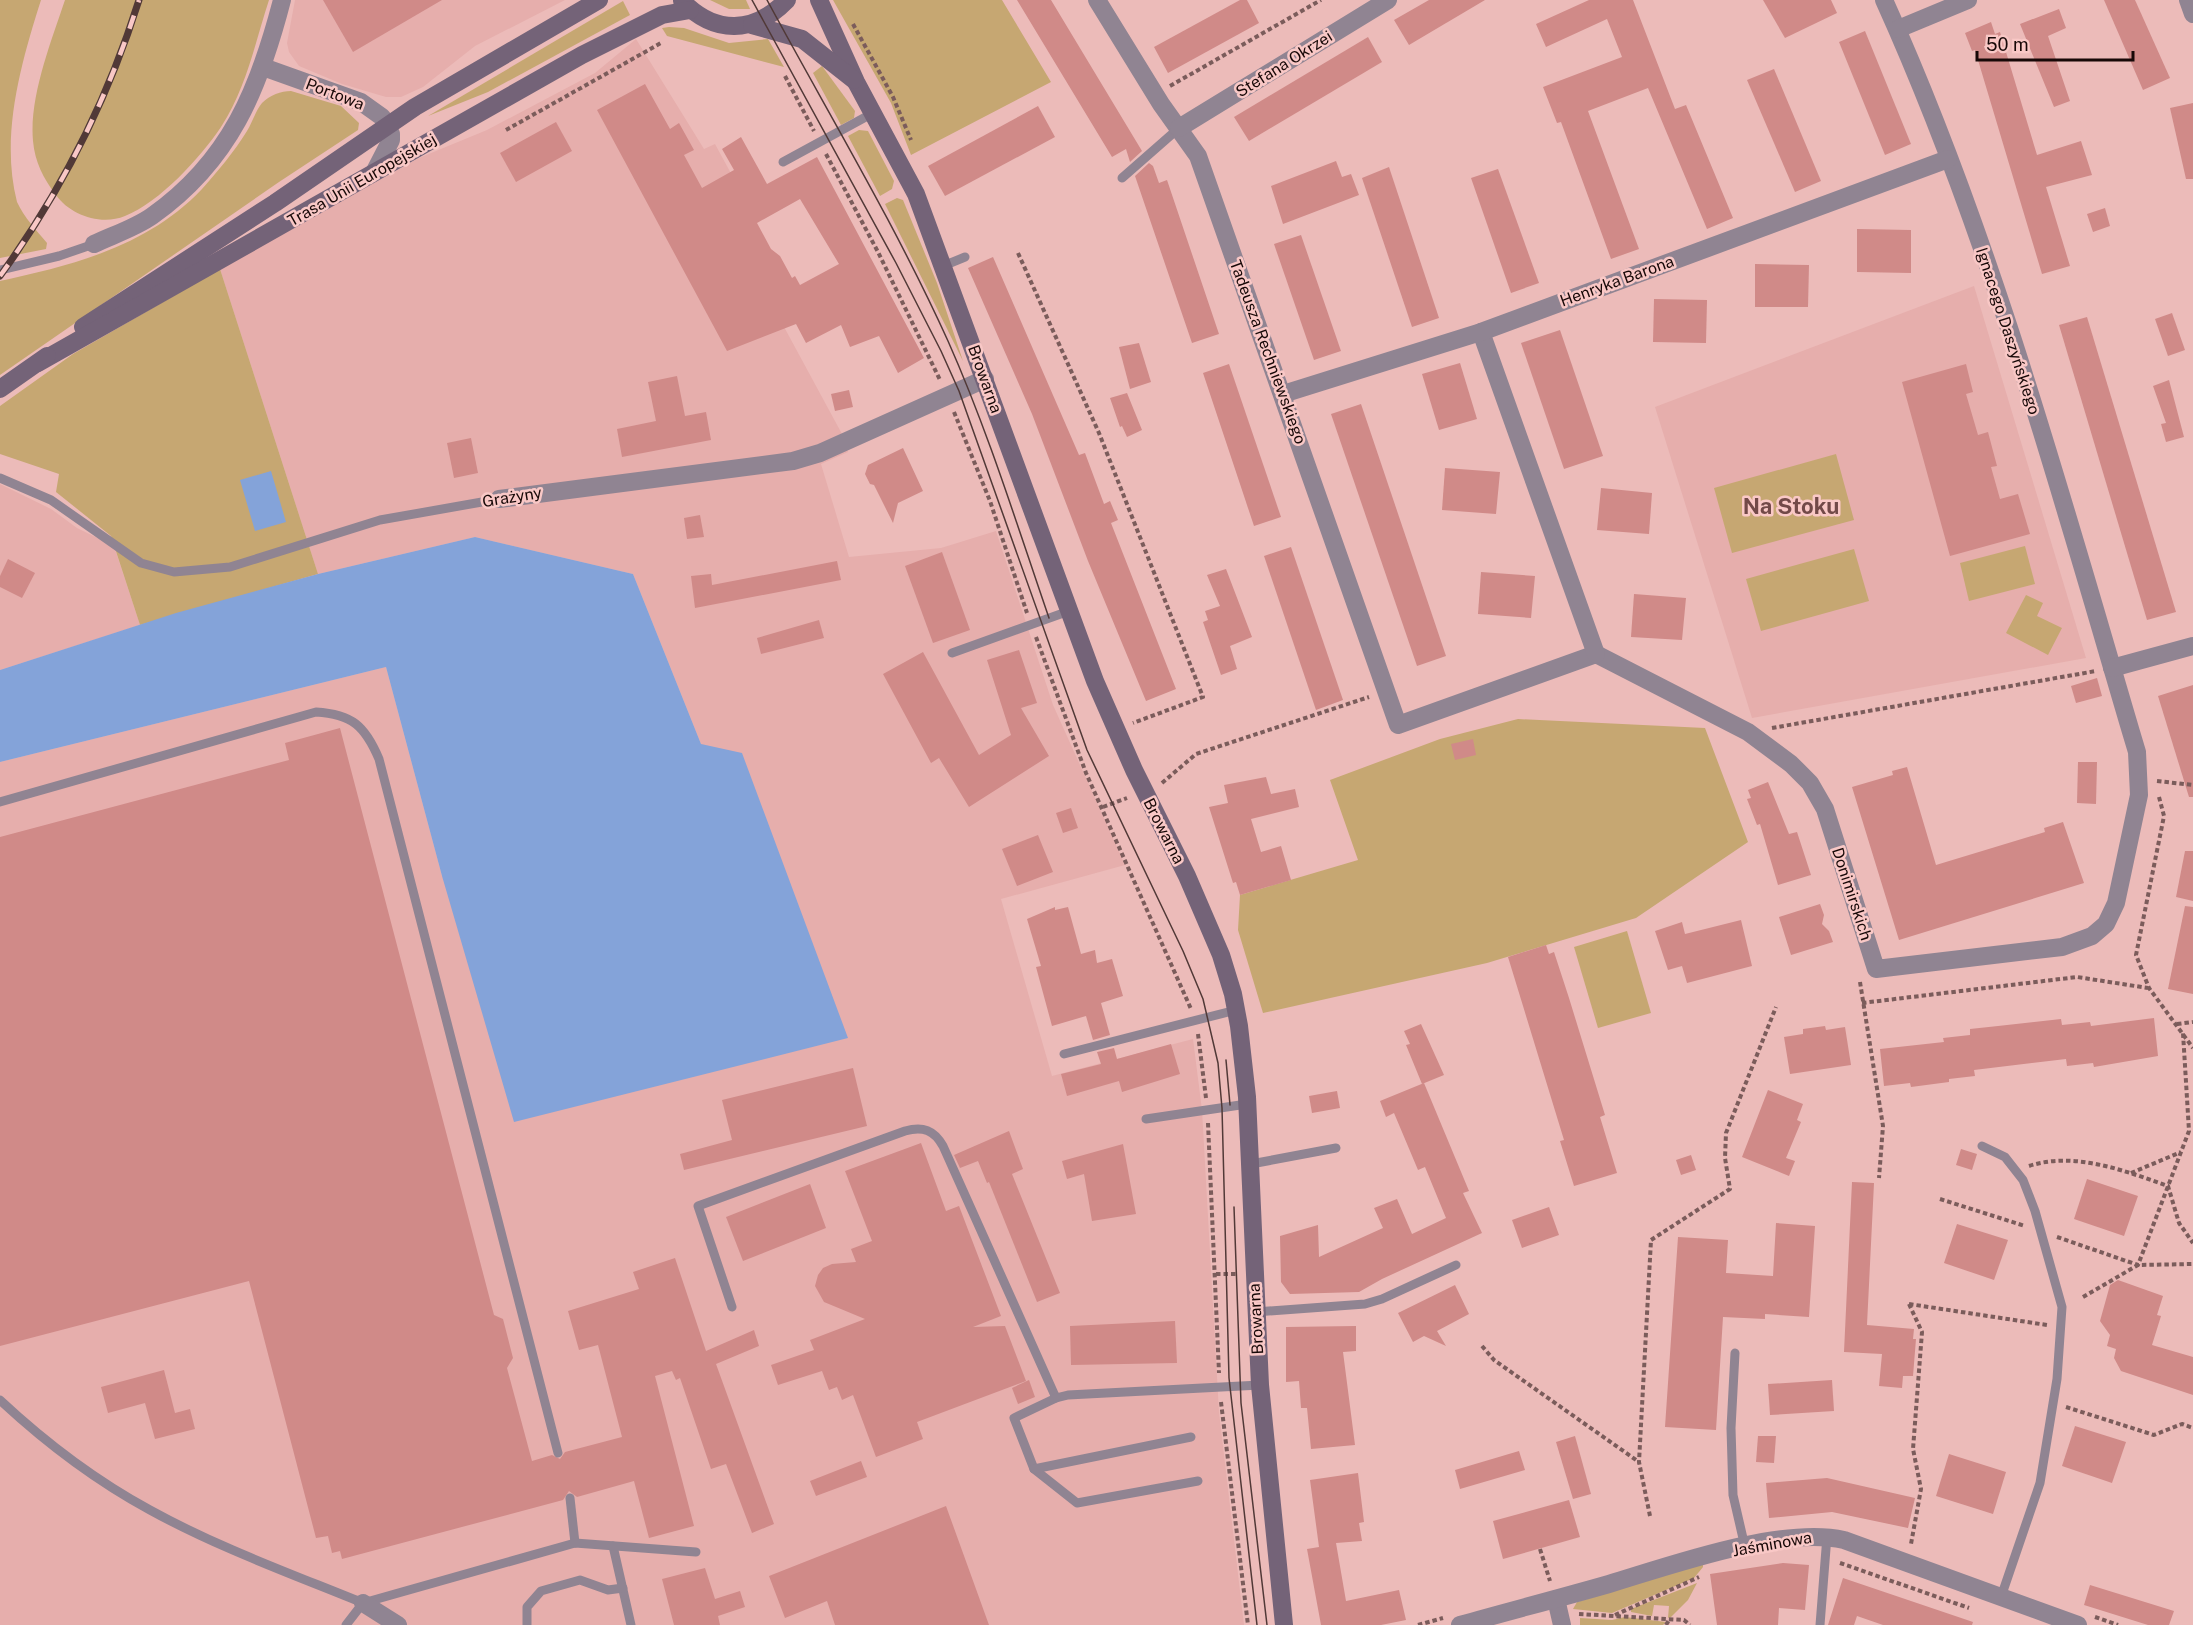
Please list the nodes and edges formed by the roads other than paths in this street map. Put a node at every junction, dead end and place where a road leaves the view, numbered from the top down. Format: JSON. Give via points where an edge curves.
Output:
{"nodes":[{"id":1,"x":282,"y":0,"type":"edge"},
{"id":2,"x":599,"y":0,"type":"edge"},
{"id":3,"x":787,"y":0,"type":"edge"},
{"id":4,"x":819,"y":0,"type":"edge"},
{"id":5,"x":1097,"y":0,"type":"edge"},
{"id":6,"x":1388,"y":0,"type":"edge"},
{"id":7,"x":1884,"y":0,"type":"edge"},
{"id":8,"x":1968,"y":0,"type":"edge"},
{"id":9,"x":2188,"y":0,"type":"edge"},
{"id":10,"x":686,"y":5,"type":"edge"},
{"id":11,"x":2193,"y":14,"type":"edge"},
{"id":12,"x":752,"y":25,"type":"junction"},
{"id":13,"x":1898,"y":29,"type":"junction"},
{"id":14,"x":263,"y":68,"type":"junction"},
{"id":15,"x":856,"y":81,"type":"junction"},
{"id":16,"x":873,"y":113,"type":"junction"},
{"id":17,"x":388,"y":125,"type":"junction"},
{"id":18,"x":1179,"y":128,"type":"junction"},
{"id":19,"x":1948,"y":159,"type":"junction"},
{"id":20,"x":783,"y":162,"type":"dead end"},
{"id":21,"x":375,"y":171,"type":"junction"},
{"id":22,"x":1122,"y":178,"type":"dead end"},
{"id":23,"x":94,"y":244,"type":"joint"},
{"id":24,"x":964,"y":257,"type":"dead end"},
{"id":25,"x":943,"y":266,"type":"junction"},
{"id":26,"x":0,"y":270,"type":"edge"},
{"id":27,"x":1481,"y":332,"type":"junction"},
{"id":28,"x":38,"y":363,"type":"junction"},
{"id":29,"x":985,"y":379,"type":"junction"},
{"id":30,"x":0,"y":389,"type":"edge"},
{"id":31,"x":1283,"y":394,"type":"junction"},
{"id":32,"x":0,"y":478,"type":"edge"},
{"id":33,"x":499,"y":499,"type":"joint"},
{"id":34,"x":1069,"y":611,"type":"junction"},
{"id":35,"x":2193,"y":646,"type":"edge"},
{"id":36,"x":952,"y":653,"type":"dead end"},
{"id":37,"x":1596,"y":654,"type":"junction"},
{"id":38,"x":2112,"y":668,"type":"junction"},
{"id":39,"x":0,"y":802,"type":"edge"},
{"id":40,"x":1236,"y":1010,"type":"junction"},
{"id":41,"x":1064,"y":1054,"type":"dead end"},
{"id":42,"x":1247,"y":1104,"type":"junction"},
{"id":43,"x":1146,"y":1119,"type":"dead end"},
{"id":44,"x":1982,"y":1146,"type":"dead end"},
{"id":45,"x":1336,"y":1148,"type":"dead end"},
{"id":46,"x":1251,"y":1164,"type":"junction"},
{"id":47,"x":1456,"y":1265,"type":"dead end"},
{"id":48,"x":732,"y":1307,"type":"dead end"},
{"id":49,"x":1255,"y":1312,"type":"junction"},
{"id":50,"x":1735,"y":1353,"type":"dead end"},
{"id":51,"x":1260,"y":1385,"type":"junction"},
{"id":52,"x":1056,"y":1398,"type":"junction"},
{"id":53,"x":0,"y":1400,"type":"edge"},
{"id":54,"x":1191,"y":1437,"type":"dead end"},
{"id":55,"x":558,"y":1453,"type":"dead end"},
{"id":56,"x":1034,"y":1469,"type":"junction"},
{"id":57,"x":1198,"y":1481,"type":"dead end"},
{"id":58,"x":570,"y":1498,"type":"dead end"},
{"id":59,"x":1827,"y":1536,"type":"junction"},
{"id":60,"x":575,"y":1543,"type":"junction"},
{"id":61,"x":613,"y":1546,"type":"junction"},
{"id":62,"x":1745,"y":1547,"type":"junction"},
{"id":63,"x":696,"y":1552,"type":"dead end"},
{"id":64,"x":623,"y":1588,"type":"junction"},
{"id":65,"x":1554,"y":1593,"type":"junction"},
{"id":66,"x":2001,"y":1597,"type":"junction"},
{"id":67,"x":363,"y":1603,"type":"junction"},
{"id":68,"x":1568,"y":1619,"type":"edge"},
{"id":69,"x":346,"y":1625,"type":"edge"},
{"id":70,"x":398,"y":1625,"type":"edge"},
{"id":71,"x":526,"y":1625,"type":"edge"},
{"id":72,"x":632,"y":1625,"type":"edge"},
{"id":73,"x":1284,"y":1625,"type":"edge"},
{"id":74,"x":1460,"y":1625,"type":"edge"},
{"id":75,"x":1820,"y":1625,"type":"edge"},
{"id":76,"x":2078,"y":1625,"type":"edge"}],
"edges":[{"from":1,"to":14,"type":"street"},
{"from":2,"to":17,"type":"main road","name":"Trasa Unii Europejskiej"},
{"from":3,"to":12,"type":"main road"},
{"from":4,"to":15,"type":"main road","name":"Browarna"},
{"from":5,"to":18,"type":"street","name":"Tadeusza Rechniewskiego"},
{"from":6,"to":18,"type":"street","name":"Stefana Okrzei"},
{"from":7,"to":13,"type":"street","name":"Ignacego Daszyńskiego"},
{"from":8,"to":13,"type":"street"},
{"from":9,"to":11,"type":"street"},
{"from":10,"to":12,"type":"main road","name":"Browarna","via":[[715,23]]},
{"from":10,"to":21,"type":"main road","name":"Trasa Unii Europejskiej","via":[[629,30]]},
{"from":12,"to":15,"type":"main road","name":"Browarna","via":[[802,39]]},
{"from":13,"to":19,"type":"street","name":"Ignacego Daszyńskiego","via":[[1936,119]]},
{"from":14,"to":17,"type":"street","name":"Portowa","via":[[361,102]]},
{"from":14,"to":23,"type":"street","via":[[232,131],[191,183],[151,217]]},
{"from":15,"to":16,"type":"main road","name":"Browarna"},
{"from":16,"to":20,"type":"lane"},
{"from":16,"to":25,"type":"main road","name":"Browarna","via":[[916,194]]},
{"from":17,"to":21,"type":"street","via":[[391,140]]},
{"from":17,"to":28,"type":"main road","name":"Trasa Unii Europejskiej","via":[[275,203],[90,321]]},
{"from":18,"to":22,"type":"lane"},
{"from":18,"to":31,"type":"street","name":"Tadeusza Rechniewskiego","via":[[1198,156]]},
{"from":19,"to":27,"type":"street","name":"Henryka Barona"},
{"from":19,"to":38,"type":"street","name":"Ignacego Daszyńskiego","via":[[2010,331]]},
{"from":21,"to":28,"type":"main road","name":"Trasa Unii Europejskiej"},
{"from":23,"to":26,"type":"lane"},
{"from":24,"to":25,"type":"lane"},
{"from":25,"to":29,"type":"main road","name":"Browarna"},
{"from":27,"to":31,"type":"street","name":"Henryka Barona"},
{"from":27,"to":37,"type":"street"},
{"from":28,"to":30,"type":"main road","name":"Trasa Unii Europejskiej"},
{"from":29,"to":33,"type":"street","name":"Grażyny","via":[[820,453],[793,461]]},
{"from":29,"to":34,"type":"main road","name":"Browarna"},
{"from":31,"to":37,"type":"street","name":"Tadeusza Rechniewskiego","via":[[1398,725]]},
{"from":32,"to":33,"type":"lane","name":"Grażyny","via":[[51,500],[141,563],[174,572],[230,567],[380,520]]},
{"from":34,"to":36,"type":"lane"},
{"from":34,"to":40,"type":"main road","name":"Browarna","via":[[1116,730],[1209,926]]},
{"from":35,"to":38,"type":"street"},
{"from":37,"to":38,"type":"street","name":"Donimirskich","via":[[1748,732],[1810,783],[1826,809],[1876,969],[2062,947],[2092,936],[2106,924],[2116,903],[2139,795],[2137,752]]},
{"from":39,"to":55,"type":"lane","via":[[316,712],[336,714],[356,723],[371,740]]},
{"from":40,"to":41,"type":"lane"},
{"from":40,"to":42,"type":"main road","name":"Browarna"},
{"from":42,"to":43,"type":"lane"},
{"from":42,"to":46,"type":"main road","name":"Browarna"},
{"from":44,"to":66,"type":"lane","via":[[2005,1157],[2017,1170],[2035,1211],[2062,1308],[2054,1404],[2040,1483]]},
{"from":45,"to":46,"type":"lane"},
{"from":46,"to":49,"type":"main road","name":"Browarna"},
{"from":47,"to":49,"type":"lane","via":[[1365,1304]]},
{"from":48,"to":52,"type":"lane","via":[[698,1206],[922,1128],[931,1131],[943,1146]]},
{"from":49,"to":51,"type":"main road","name":"Browarna"},
{"from":50,"to":62,"type":"lane","via":[[1733,1495]]},
{"from":51,"to":52,"type":"lane"},
{"from":51,"to":73,"type":"main road","name":"Browarna"},
{"from":52,"to":56,"type":"lane","via":[[1014,1418]]},
{"from":53,"to":67,"type":"lane","via":[[38,1435],[150,1510]]},
{"from":54,"to":56,"type":"lane"},
{"from":56,"to":57,"type":"lane","via":[[1077,1503]]},
{"from":58,"to":60,"type":"lane"},
{"from":59,"to":62,"type":"street","name":"Jaśminowa","via":[[1795,1537]]},
{"from":59,"to":66,"type":"street","name":"Jaśminowa"},
{"from":59,"to":75,"type":"lane"},
{"from":60,"to":61,"type":"lane"},
{"from":60,"to":67,"type":"lane"},
{"from":61,"to":63,"type":"lane"},
{"from":61,"to":64,"type":"lane"},
{"from":62,"to":65,"type":"street","name":"Jaśminowa"},
{"from":64,"to":71,"type":"lane","via":[[608,1590],[580,1580],[541,1591],[527,1607]]},
{"from":64,"to":72,"type":"lane"},
{"from":65,"to":68,"type":"street"},
{"from":65,"to":74,"type":"street","name":"Jaśminowa"},
{"from":66,"to":76,"type":"street","name":"Jaśminowa"},
{"from":67,"to":69,"type":"lane"},
{"from":67,"to":70,"type":"street"}]}
